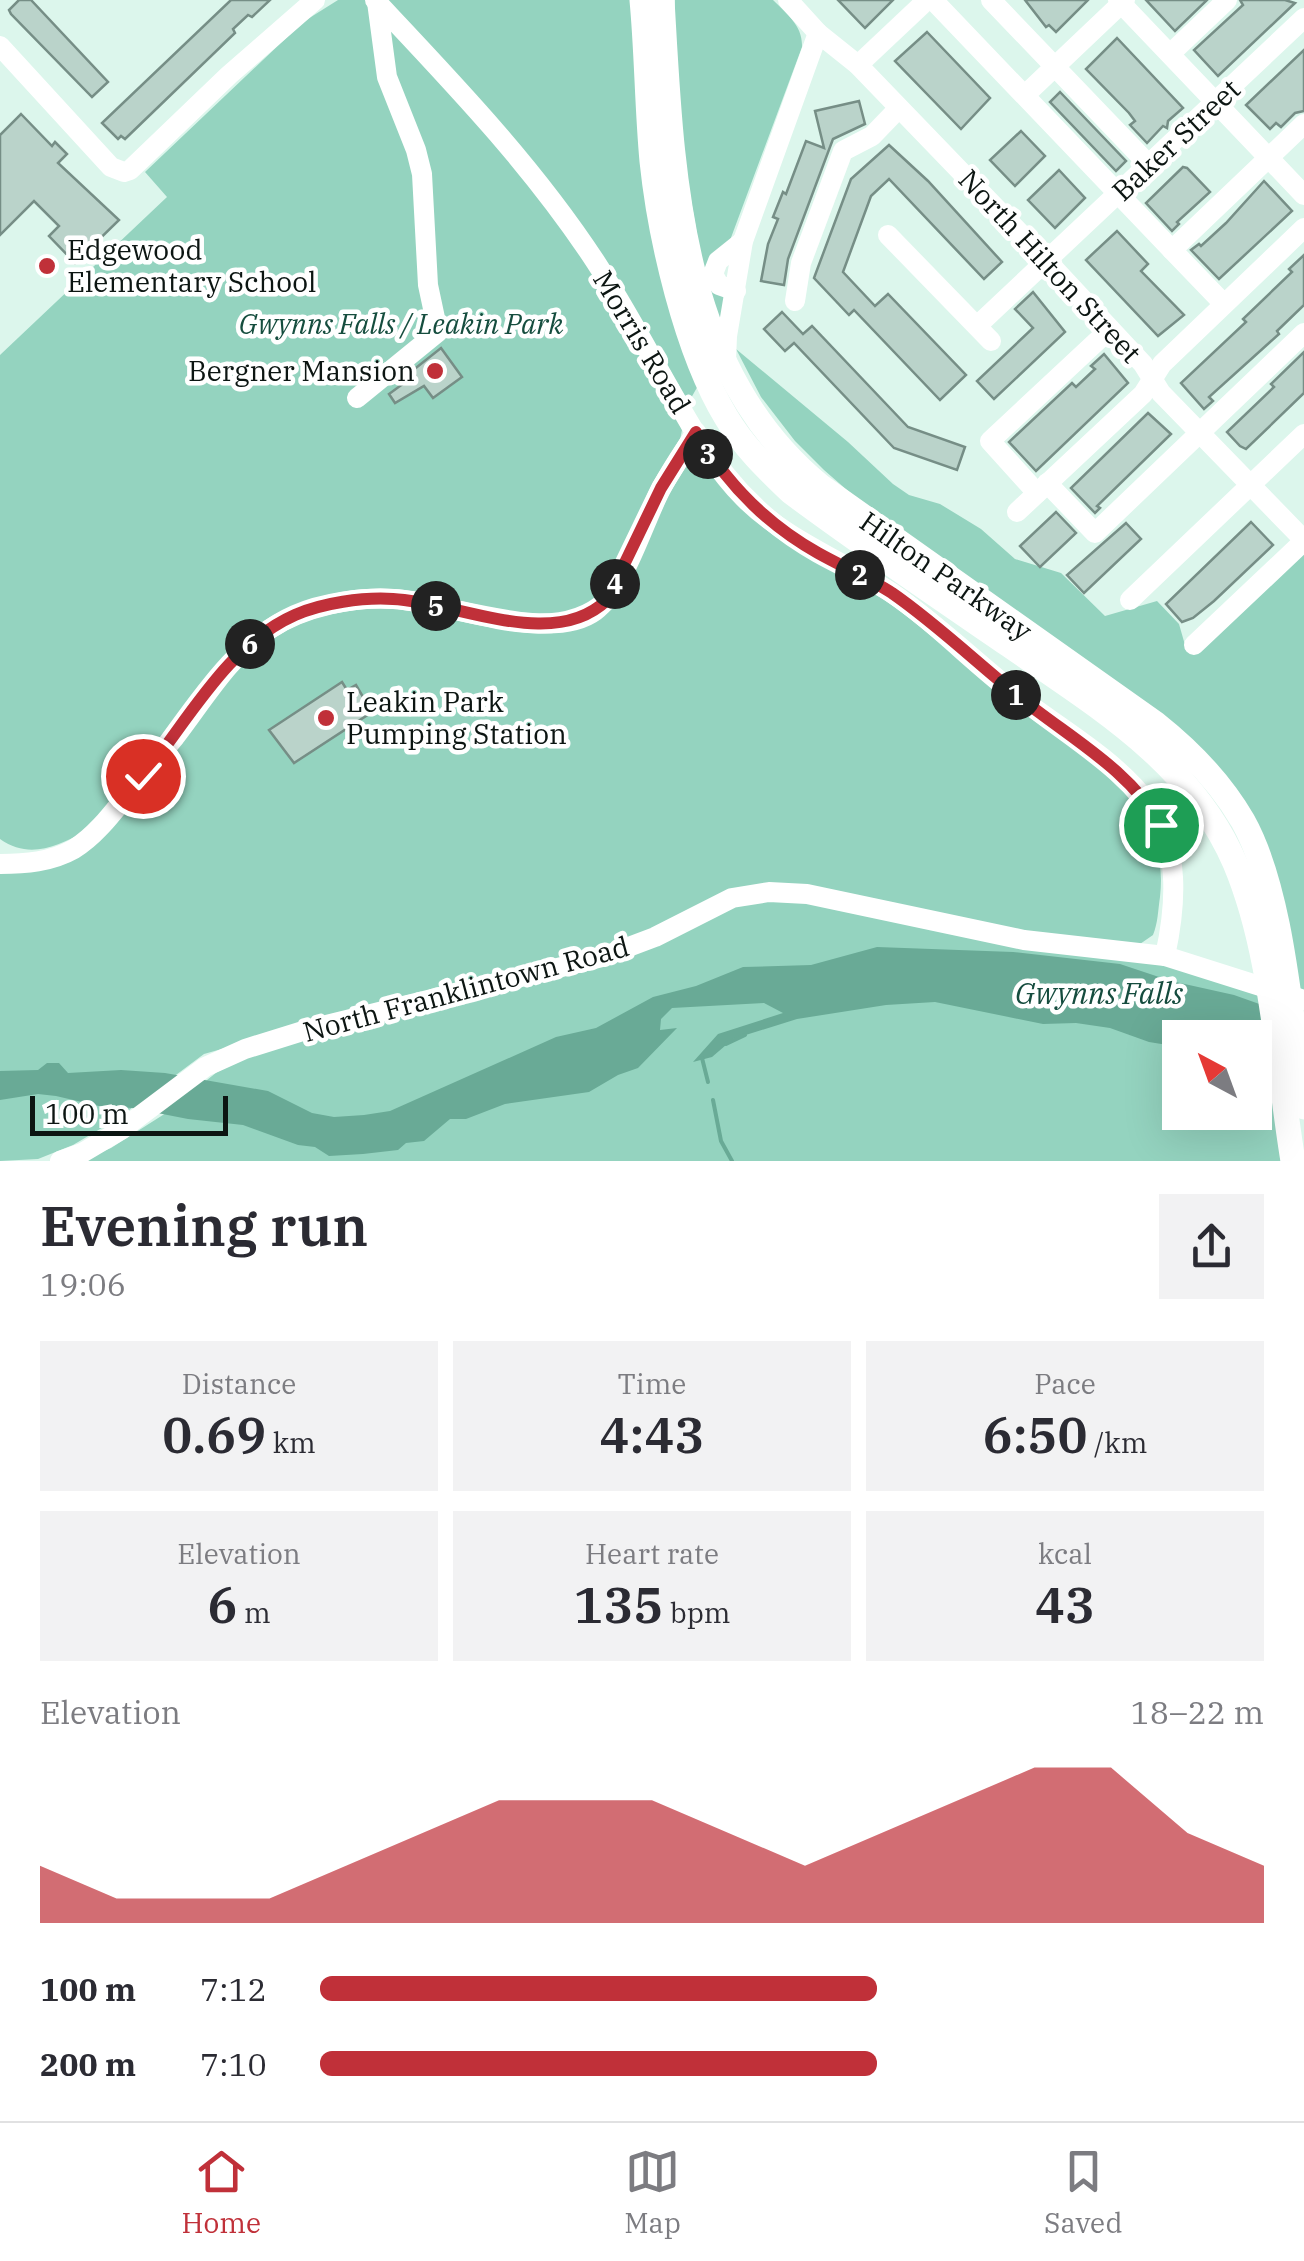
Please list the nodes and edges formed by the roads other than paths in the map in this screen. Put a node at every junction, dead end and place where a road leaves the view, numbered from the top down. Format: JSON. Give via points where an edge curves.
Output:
{"nodes":[{"id":1,"x":316,"y":0,"type":"edge"},
{"id":2,"x":642,"y":0,"type":"edge"},
{"id":3,"x":662,"y":0,"type":"edge"},
{"id":4,"x":788,"y":0,"type":"edge"},
{"id":5,"x":930,"y":0,"type":"edge"},
{"id":6,"x":991,"y":0,"type":"edge"},
{"id":7,"x":1227,"y":0,"type":"edge"},
{"id":8,"x":376,"y":1,"type":"edge"},
{"id":9,"x":1122,"y":1,"type":"edge"},
{"id":10,"x":1304,"y":18,"type":"edge"},
{"id":11,"x":818,"y":33,"type":"junction"},
{"id":12,"x":0,"y":46,"type":"edge"},
{"id":13,"x":1170,"y":54,"type":"junction"},
{"id":14,"x":858,"y":65,"type":"junction"},
{"id":15,"x":1056,"y":66,"type":"junction"},
{"id":16,"x":1025,"y":96,"type":"junction"},
{"id":17,"x":1216,"y":102,"type":"junction"},
{"id":18,"x":899,"y":108,"type":"junction"},
{"id":19,"x":1304,"y":124,"type":"edge"},
{"id":20,"x":1269,"y":158,"type":"junction"},
{"id":21,"x":1149,"y":165,"type":"junction"},
{"id":22,"x":1119,"y":193,"type":"junction"},
{"id":23,"x":1304,"y":195,"type":"edge"},
{"id":24,"x":1304,"y":228,"type":"edge"},
{"id":25,"x":888,"y":235,"type":"dead end"},
{"id":26,"x":1172,"y":250,"type":"junction"},
{"id":27,"x":1047,"y":261,"type":"junction"},
{"id":28,"x":795,"y":301,"type":"dead end"},
{"id":29,"x":1224,"y":304,"type":"junction"},
{"id":30,"x":1110,"y":330,"type":"junction"},
{"id":31,"x":1304,"y":333,"type":"edge"},
{"id":32,"x":726,"y":365,"type":"junction"},
{"id":33,"x":1152,"y":379,"type":"junction"},
{"id":34,"x":358,"y":398,"type":"dead end"},
{"id":35,"x":696,"y":432,"type":"junction"},
{"id":36,"x":1200,"y":433,"type":"junction"},
{"id":37,"x":1304,"y":434,"type":"edge"},
{"id":38,"x":1250,"y":485,"type":"junction"},
{"id":39,"x":1042,"y":488,"type":"junction"},
{"id":40,"x":1017,"y":512,"type":"dead end"},
{"id":41,"x":1304,"y":540,"type":"edge"},
{"id":42,"x":1130,"y":600,"type":"dead end"},
{"id":43,"x":1194,"y":645,"type":"dead end"},
{"id":44,"x":0,"y":864,"type":"edge"},
{"id":45,"x":1166,"y":956,"type":"junction"},
{"id":46,"x":1272,"y":962,"type":"junction"},
{"id":47,"x":1304,"y":1000,"type":"edge"},
{"id":48,"x":1294,"y":1110,"type":"edge"},
{"id":49,"x":60,"y":1161,"type":"edge"},
{"id":50,"x":1293,"y":1161,"type":"edge"}],
"edges":[{"from":1,"to":12,"type":"street","via":[[124,172],[111,167]]},
{"from":2,"to":46,"type":"main road","name":"Hilton Parkway","via":[[662,218],[686,318],[726,418],[792,492],[1164,758],[1204,806],[1228,849]]},
{"from":3,"to":32,"type":"main road","name":"Hilton Parkway","via":[[680,214]]},
{"from":4,"to":11,"type":"street","name":"North Hilton Street"},
{"from":5,"to":14,"type":"street"},
{"from":5,"to":16,"type":"street"},
{"from":6,"to":15,"type":"street"},
{"from":7,"to":13,"type":"street"},
{"from":8,"to":34,"type":"street","via":[[387,78],[422,174],[428,285],[438,332]]},
{"from":8,"to":35,"type":"street","name":"Morris Road","via":[[554,202]]},
{"from":9,"to":13,"type":"street"},
{"from":9,"to":15,"type":"street"},
{"from":10,"to":17,"type":"street","name":"Baker Street"},
{"from":11,"to":14,"type":"street","name":"North Hilton Street"},
{"from":11,"to":32,"type":"street","via":[[742,240],[713,274],[719,285],[736,291]]},
{"from":13,"to":17,"type":"street"},
{"from":14,"to":18,"type":"street","name":"North Hilton Street"},
{"from":15,"to":16,"type":"street"},
{"from":15,"to":21,"type":"street"},
{"from":16,"to":22,"type":"street"},
{"from":17,"to":20,"type":"street"},
{"from":17,"to":21,"type":"street","name":"Baker Street"},
{"from":18,"to":27,"type":"street","name":"North Hilton Street"},
{"from":18,"to":28,"type":"street","via":[[872,136],[843,151],[801,263]]},
{"from":19,"to":20,"type":"street"},
{"from":20,"to":23,"type":"street"},
{"from":20,"to":26,"type":"street"},
{"from":21,"to":22,"type":"street","name":"Baker Street"},
{"from":22,"to":26,"type":"street"},
{"from":22,"to":27,"type":"street","name":"Baker Street"},
{"from":24,"to":29,"type":"street"},
{"from":25,"to":27,"type":"street","name":"Baker Street","via":[[984,334]]},
{"from":26,"to":29,"type":"street"},
{"from":27,"to":30,"type":"street","name":"North Hilton Street"},
{"from":29,"to":33,"type":"street"},
{"from":30,"to":33,"type":"street","name":"North Hilton Street"},
{"from":30,"to":39,"type":"street","via":[[990,441]]},
{"from":31,"to":36,"type":"street"},
{"from":32,"to":46,"type":"main road","name":"Hilton Parkway","via":[[750,408],[806,474],[1156,724],[1202,766],[1258,853],[1269,892]]},
{"from":33,"to":36,"type":"street","name":"North Hilton Street"},
{"from":33,"to":39,"type":"street"},
{"from":35,"to":44,"type":"street","via":[[607,600],[594,612],[557,622],[503,620],[393,598],[297,614],[249,645],[222,673],[94,834],[50,859]]},
{"from":35,"to":45,"type":"street","name":"Morris Road","via":[[726,478],[768,519],[892,594],[1136,789],[1161,825],[1173,866]]},
{"from":36,"to":38,"type":"street","name":"North Hilton Street"},
{"from":36,"to":39,"type":"street","via":[[1095,533]]},
{"from":37,"to":38,"type":"street"},
{"from":38,"to":41,"type":"street","name":"North Hilton Street"},
{"from":38,"to":42,"type":"street"},
{"from":39,"to":40,"type":"street"},
{"from":41,"to":43,"type":"street"},
{"from":45,"to":47,"type":"street","name":"North Franklintown Road"},
{"from":45,"to":49,"type":"street","name":"North Franklintown Road","via":[[1024,940],[807,894],[732,898],[602,958],[269,1041],[196,1074],[121,1130]]},
{"from":46,"to":48,"type":"main road","name":"Hilton Parkway"},
{"from":48,"to":50,"type":"main road","name":"Hilton Parkway"}]}
